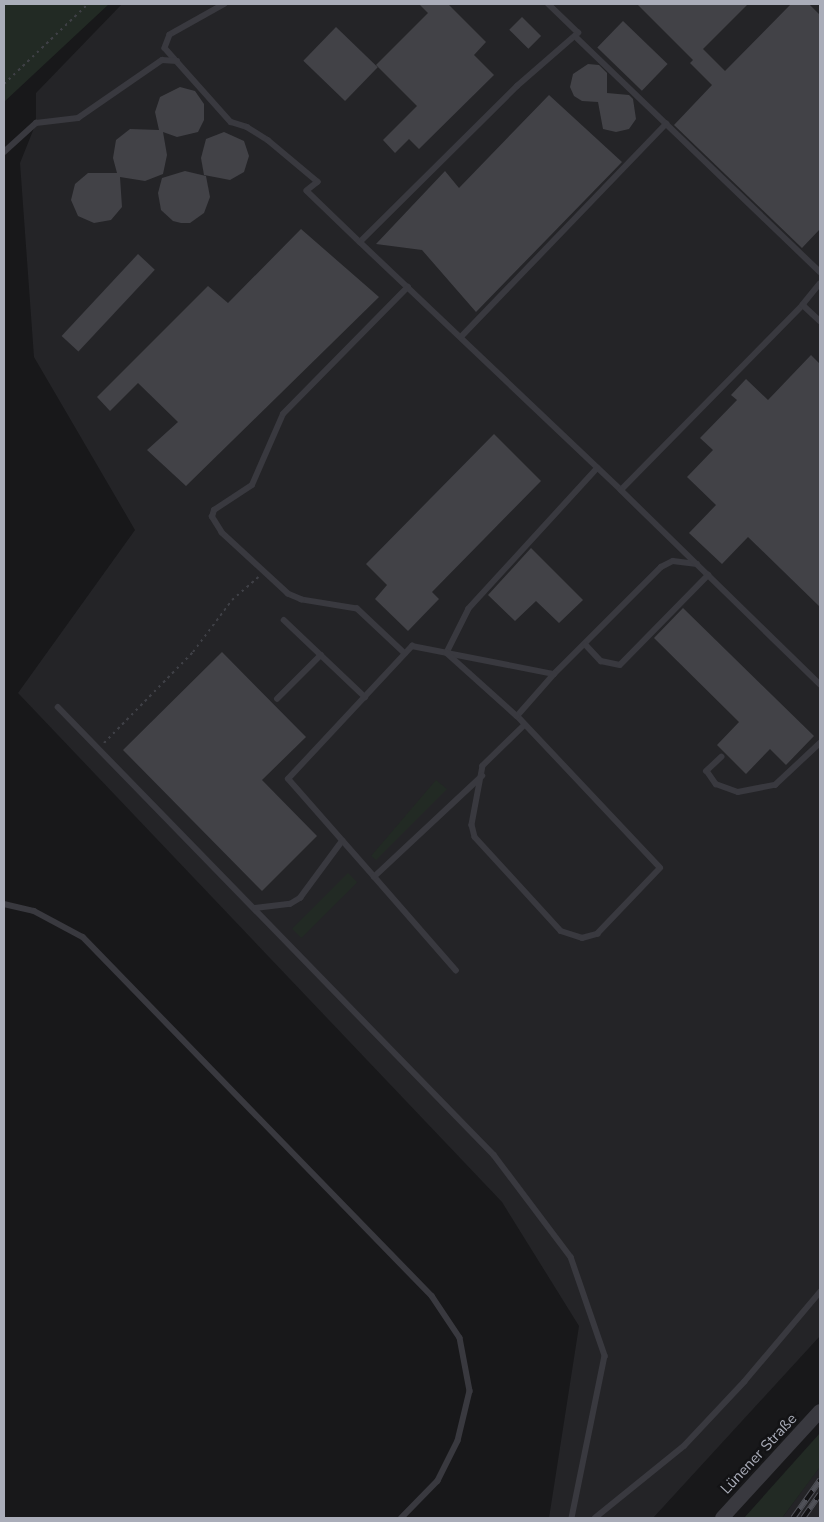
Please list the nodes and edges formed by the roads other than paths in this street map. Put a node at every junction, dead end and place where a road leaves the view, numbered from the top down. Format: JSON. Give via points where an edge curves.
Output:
{"nodes":[{"id":1,"x":224,"y":4,"type":"edge"},
{"id":2,"x":548,"y":4,"type":"edge"},
{"id":3,"x":575,"y":36,"type":"junction"},
{"id":4,"x":177,"y":61,"type":"junction"},
{"id":5,"x":666,"y":124,"type":"junction"},
{"id":6,"x":4,"y":152,"type":"edge"},
{"id":7,"x":360,"y":242,"type":"junction"},
{"id":8,"x":820,"y":272,"type":"edge"},
{"id":9,"x":820,"y":284,"type":"edge"},
{"id":10,"x":408,"y":287,"type":"junction"},
{"id":11,"x":802,"y":306,"type":"junction"},
{"id":12,"x":820,"y":321,"type":"edge"},
{"id":13,"x":461,"y":337,"type":"junction"},
{"id":14,"x":598,"y":468,"type":"junction"},
{"id":15,"x":621,"y":490,"type":"junction"},
{"id":16,"x":697,"y":564,"type":"junction"},
{"id":17,"x":708,"y":575,"type":"junction"},
{"id":18,"x":284,"y":620,"type":"dead end"},
{"id":19,"x":586,"y":645,"type":"junction"},
{"id":20,"x":447,"y":653,"type":"junction"},
{"id":21,"x":405,"y":654,"type":"junction"},
{"id":22,"x":321,"y":655,"type":"junction"},
{"id":23,"x":554,"y":674,"type":"junction"},
{"id":24,"x":820,"y":684,"type":"edge"},
{"id":25,"x":365,"y":697,"type":"junction"},
{"id":26,"x":278,"y":699,"type":"dead end"},
{"id":27,"x":58,"y":707,"type":"dead end"},
{"id":28,"x":517,"y":716,"type":"junction"},
{"id":29,"x":525,"y":725,"type":"junction"},
{"id":30,"x":820,"y":743,"type":"edge"},
{"id":31,"x":722,"y":757,"type":"dead end"},
{"id":32,"x":482,"y":776,"type":"junction"},
{"id":33,"x":342,"y":841,"type":"junction"},
{"id":34,"x":374,"y":877,"type":"junction"},
{"id":35,"x":4,"y":904,"type":"edge"},
{"id":36,"x":255,"y":908,"type":"junction"},
{"id":37,"x":456,"y":971,"type":"dead end"},
{"id":38,"x":820,"y":1292,"type":"edge"},
{"id":39,"x":820,"y":1411,"type":"edge"},
{"id":40,"x":402,"y":1518,"type":"edge"},
{"id":41,"x":572,"y":1518,"type":"edge"},
{"id":42,"x":596,"y":1518,"type":"edge"},
{"id":43,"x":722,"y":1518,"type":"edge"}],
"edges":[{"from":1,"to":4,"type":"lane","via":[[170,35],[165,48]]},
{"from":2,"to":3,"type":"lane","via":[[578,33]]},
{"from":3,"to":5,"type":"lane"},
{"from":3,"to":7,"type":"lane","via":[[516,86]]},
{"from":4,"to":6,"type":"lane","via":[[162,60],[78,118],[36,123]]},
{"from":4,"to":7,"type":"lane","via":[[231,122],[247,127],[268,140],[318,182],[307,191]]},
{"from":5,"to":8,"type":"lane"},
{"from":5,"to":13,"type":"lane"},
{"from":7,"to":10,"type":"lane"},
{"from":9,"to":11,"type":"lane"},
{"from":10,"to":13,"type":"lane"},
{"from":10,"to":21,"type":"lane","via":[[283,414],[252,485],[214,510],[212,517],[222,533],[288,594],[302,600],[357,609]]},
{"from":11,"to":12,"type":"lane"},
{"from":11,"to":15,"type":"lane"},
{"from":13,"to":14,"type":"lane"},
{"from":14,"to":15,"type":"lane"},
{"from":14,"to":20,"type":"lane","via":[[469,608]]},
{"from":15,"to":16,"type":"lane"},
{"from":16,"to":17,"type":"lane"},
{"from":16,"to":19,"type":"lane","via":[[673,561],[661,567]]},
{"from":17,"to":19,"type":"lane","via":[[620,665],[601,661]]},
{"from":17,"to":24,"type":"lane"},
{"from":18,"to":22,"type":"lane"},
{"from":19,"to":23,"type":"lane"},
{"from":20,"to":21,"type":"lane","via":[[412,646]]},
{"from":20,"to":23,"type":"lane"},
{"from":20,"to":28,"type":"lane"},
{"from":21,"to":25,"type":"lane"},
{"from":22,"to":25,"type":"lane"},
{"from":22,"to":26,"type":"lane"},
{"from":23,"to":28,"type":"lane"},
{"from":25,"to":33,"type":"lane","via":[[288,779]]},
{"from":27,"to":36,"type":"lane"},
{"from":28,"to":29,"type":"lane"},
{"from":29,"to":32,"type":"lane","via":[[483,766]]},
{"from":29,"to":32,"type":"lane","via":[[660,868],[597,934],[582,938],[561,931],[474,837],[472,825]]},
{"from":30,"to":31,"type":"lane","via":[[775,785],[738,792],[716,784],[706,771]]},
{"from":32,"to":34,"type":"lane"},
{"from":33,"to":34,"type":"lane"},
{"from":33,"to":36,"type":"lane","via":[[300,898],[290,904]]},
{"from":34,"to":37,"type":"lane"},
{"from":35,"to":40,"type":"lane","via":[[34,911],[83,937],[432,1296],[460,1338],[470,1391],[458,1441],[438,1481]]},
{"from":36,"to":41,"type":"lane","via":[[494,1154],[571,1257],[605,1356]]},
{"from":38,"to":42,"type":"lane","via":[[744,1382],[684,1446]]},
{"from":39,"to":43,"type":"street","name":"Lünener Straße"}]}
